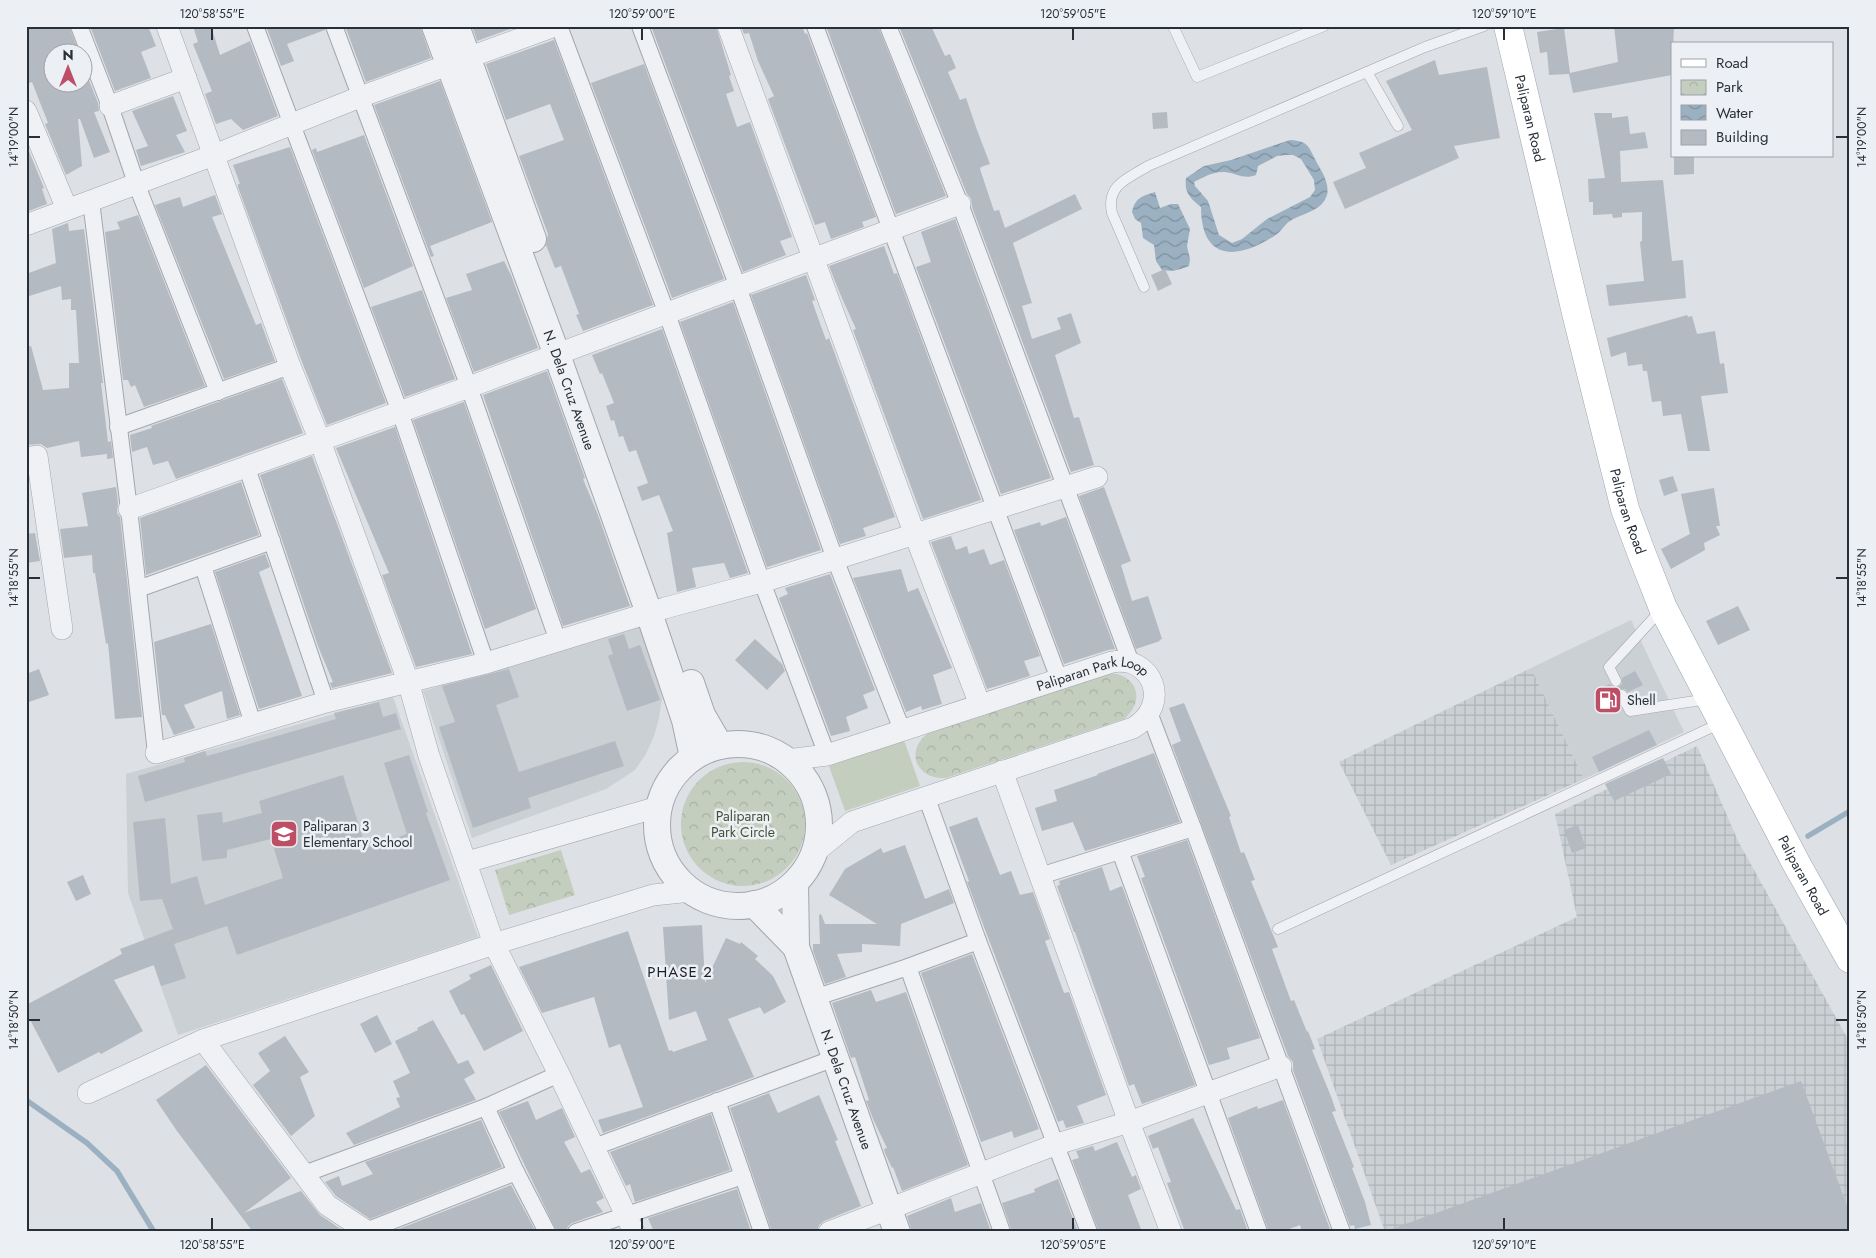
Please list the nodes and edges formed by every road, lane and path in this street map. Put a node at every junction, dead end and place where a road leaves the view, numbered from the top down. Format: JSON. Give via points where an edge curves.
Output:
{"nodes":[{"id":1,"x":79,"y":26,"type":"edge"},
{"id":2,"x":168,"y":26,"type":"edge"},
{"id":3,"x":255,"y":26,"type":"edge"},
{"id":4,"x":334,"y":26,"type":"edge"},
{"id":5,"x":435,"y":26,"type":"edge"},
{"id":6,"x":456,"y":26,"type":"edge"},
{"id":7,"x":557,"y":26,"type":"edge"},
{"id":8,"x":640,"y":26,"type":"edge"},
{"id":9,"x":728,"y":26,"type":"edge"},
{"id":10,"x":815,"y":26,"type":"edge"},
{"id":11,"x":888,"y":26,"type":"edge"},
{"id":12,"x":1173,"y":26,"type":"edge"},
{"id":13,"x":1324,"y":26,"type":"edge"},
{"id":14,"x":1484,"y":26,"type":"edge"},
{"id":15,"x":1508,"y":26,"type":"edge"},
{"id":16,"x":459,"y":61,"type":"junction"},
{"id":17,"x":1367,"y":72,"type":"junction"},
{"id":18,"x":186,"y":78,"type":"junction"},
{"id":19,"x":360,"y":97,"type":"junction"},
{"id":20,"x":110,"y":106,"type":"junction"},
{"id":21,"x":26,"y":111,"type":"edge"},
{"id":22,"x":291,"y":123,"type":"junction"},
{"id":23,"x":1398,"y":126,"type":"dead end"},
{"id":24,"x":214,"y":156,"type":"junction"},
{"id":25,"x":136,"y":183,"type":"junction"},
{"id":26,"x":91,"y":201,"type":"junction"},
{"id":27,"x":960,"y":204,"type":"junction"},
{"id":28,"x":67,"y":209,"type":"junction"},
{"id":29,"x":26,"y":225,"type":"edge"},
{"id":30,"x":891,"y":230,"type":"junction"},
{"id":31,"x":813,"y":259,"type":"junction"},
{"id":32,"x":738,"y":287,"type":"junction"},
{"id":33,"x":1144,"y":288,"type":"dead end"},
{"id":34,"x":667,"y":314,"type":"junction"},
{"id":35,"x":565,"y":352,"type":"junction"},
{"id":36,"x":290,"y":366,"type":"junction"},
{"id":37,"x":469,"y":387,"type":"junction"},
{"id":38,"x":218,"y":392,"type":"junction"},
{"id":39,"x":400,"y":412,"type":"junction"},
{"id":40,"x":118,"y":427,"type":"junction"},
{"id":41,"x":320,"y":441,"type":"junction"},
{"id":42,"x":26,"y":458,"type":"edge"},
{"id":43,"x":247,"y":468,"type":"junction"},
{"id":44,"x":1096,"y":477,"type":"dead end"},
{"id":45,"x":1065,"y":486,"type":"junction"},
{"id":46,"x":995,"y":508,"type":"junction"},
{"id":47,"x":129,"y":509,"type":"junction"},
{"id":48,"x":914,"y":536,"type":"junction"},
{"id":49,"x":272,"y":541,"type":"junction"},
{"id":50,"x":836,"y":559,"type":"junction"},
{"id":51,"x":203,"y":566,"type":"junction"},
{"id":52,"x":762,"y":582,"type":"junction"},
{"id":53,"x":138,"y":589,"type":"junction"},
{"id":54,"x":1663,"y":608,"type":"junction"},
{"id":55,"x":657,"y":610,"type":"junction"},
{"id":56,"x":62,"y":629,"type":"dead end"},
{"id":57,"x":558,"y":641,"type":"junction"},
{"id":58,"x":486,"y":663,"type":"junction"},
{"id":59,"x":1131,"y":663,"type":"junction"},
{"id":60,"x":1059,"y":679,"type":"junction"},
{"id":61,"x":408,"y":681,"type":"junction"},
{"id":62,"x":1616,"y":681,"type":"dead end"},
{"id":63,"x":1622,"y":695,"type":"dead end"},
{"id":64,"x":1710,"y":698,"type":"junction"},
{"id":65,"x":326,"y":702,"type":"junction"},
{"id":66,"x":980,"y":705,"type":"junction"},
{"id":67,"x":1150,"y":715,"type":"junction"},
{"id":68,"x":1723,"y":722,"type":"junction"},
{"id":69,"x":253,"y":724,"type":"junction"},
{"id":70,"x":902,"y":730,"type":"junction"},
{"id":71,"x":720,"y":746,"type":"junction"},
{"id":72,"x":156,"y":753,"type":"joint"},
{"id":73,"x":827,"y":755,"type":"junction"},
{"id":74,"x":693,"y":757,"type":"junction"},
{"id":75,"x":787,"y":760,"type":"junction"},
{"id":76,"x":1002,"y":771,"type":"junction"},
{"id":77,"x":926,"y":796,"type":"junction"},
{"id":78,"x":658,"y":807,"type":"junction"},
{"id":79,"x":1193,"y":828,"type":"junction"},
{"id":80,"x":1120,"y":851,"type":"junction"},
{"id":81,"x":814,"y":854,"type":"junction"},
{"id":82,"x":467,"y":862,"type":"junction"},
{"id":83,"x":1040,"y":876,"type":"junction"},
{"id":84,"x":795,"y":883,"type":"junction"},
{"id":85,"x":691,"y":891,"type":"junction"},
{"id":86,"x":754,"y":904,"type":"junction"},
{"id":87,"x":1278,"y":929,"type":"dead end"},
{"id":88,"x":978,"y":941,"type":"junction"},
{"id":89,"x":494,"y":944,"type":"junction"},
{"id":90,"x":796,"y":947,"type":"junction"},
{"id":91,"x":1850,"y":959,"type":"edge"},
{"id":92,"x":908,"y":967,"type":"junction"},
{"id":93,"x":814,"y":998,"type":"junction"},
{"id":94,"x":203,"y":1040,"type":"junction"},
{"id":95,"x":836,"y":1058,"type":"junction"},
{"id":96,"x":1281,"y":1066,"type":"junction"},
{"id":97,"x":559,"y":1074,"type":"junction"},
{"id":98,"x":88,"y":1093,"type":"dead end"},
{"id":99,"x":1208,"y":1093,"type":"junction"},
{"id":100,"x":717,"y":1102,"type":"junction"},
{"id":101,"x":486,"y":1107,"type":"junction"},
{"id":102,"x":1129,"y":1122,"type":"junction"},
{"id":103,"x":1058,"y":1144,"type":"junction"},
{"id":104,"x":594,"y":1147,"type":"junction"},
{"id":105,"x":516,"y":1172,"type":"junction"},
{"id":106,"x":304,"y":1174,"type":"junction"},
{"id":107,"x":981,"y":1175,"type":"junction"},
{"id":108,"x":743,"y":1176,"type":"junction"},
{"id":109,"x":893,"y":1221,"type":"edge"},
{"id":110,"x":630,"y":1223,"type":"edge"},
{"id":111,"x":367,"y":1231,"type":"edge"},
{"id":112,"x":547,"y":1232,"type":"edge"},
{"id":113,"x":576,"y":1232,"type":"edge"},
{"id":114,"x":762,"y":1232,"type":"edge"},
{"id":115,"x":829,"y":1232,"type":"edge"},
{"id":116,"x":1002,"y":1232,"type":"edge"},
{"id":117,"x":1089,"y":1232,"type":"edge"},
{"id":118,"x":1171,"y":1232,"type":"edge"},
{"id":119,"x":1259,"y":1232,"type":"edge"},
{"id":120,"x":1342,"y":1232,"type":"edge"}],
"edges":[{"from":1,"to":20,"type":"street"},
{"from":2,"to":18,"type":"street"},
{"from":3,"to":22,"type":"street"},
{"from":4,"to":19,"type":"street"},
{"from":5,"to":16,"type":"street","name":"N. Dela Cruz Avenue"},
{"from":6,"to":16,"type":"street","name":"N. Dela Cruz Avenue"},
{"from":7,"to":16,"type":"street"},
{"from":7,"to":34,"type":"street"},
{"from":8,"to":32,"type":"street"},
{"from":9,"to":31,"type":"street"},
{"from":10,"to":30,"type":"street"},
{"from":11,"to":27,"type":"street"},
{"from":12,"to":13,"type":"lane","via":[[1197,77]]},
{"from":14,"to":17,"type":"lane"},
{"from":15,"to":54,"type":"main road","name":"Paliparan Road","via":[[1626,509]]},
{"from":16,"to":19,"type":"street"},
{"from":16,"to":35,"type":"street","name":"N. Dela Cruz Avenue"},
{"from":17,"to":23,"type":"lane"},
{"from":17,"to":33,"type":"lane","via":[[1148,166],[1113,190],[1112,213]]},
{"from":18,"to":20,"type":"street"},
{"from":18,"to":24,"type":"street"},
{"from":19,"to":22,"type":"street"},
{"from":19,"to":37,"type":"street"},
{"from":20,"to":25,"type":"street"},
{"from":21,"to":28,"type":"street"},
{"from":22,"to":24,"type":"street"},
{"from":22,"to":39,"type":"street"},
{"from":24,"to":25,"type":"street"},
{"from":24,"to":36,"type":"street"},
{"from":25,"to":26,"type":"street"},
{"from":25,"to":38,"type":"street"},
{"from":26,"to":28,"type":"street"},
{"from":26,"to":40,"type":"street"},
{"from":27,"to":30,"type":"street"},
{"from":27,"to":45,"type":"street"},
{"from":28,"to":29,"type":"street"},
{"from":30,"to":31,"type":"street"},
{"from":30,"to":46,"type":"street"},
{"from":31,"to":32,"type":"street"},
{"from":31,"to":48,"type":"street"},
{"from":32,"to":34,"type":"street"},
{"from":32,"to":50,"type":"street"},
{"from":34,"to":35,"type":"street"},
{"from":34,"to":52,"type":"street"},
{"from":35,"to":37,"type":"street"},
{"from":35,"to":55,"type":"street","name":"N. Dela Cruz Avenue"},
{"from":36,"to":38,"type":"street"},
{"from":36,"to":41,"type":"street"},
{"from":37,"to":39,"type":"street"},
{"from":37,"to":57,"type":"street"},
{"from":38,"to":40,"type":"street"},
{"from":39,"to":41,"type":"street"},
{"from":39,"to":58,"type":"street"},
{"from":40,"to":47,"type":"street"},
{"from":41,"to":43,"type":"street"},
{"from":41,"to":61,"type":"street"},
{"from":42,"to":56,"type":"street","via":[[37,456]]},
{"from":43,"to":47,"type":"street"},
{"from":43,"to":49,"type":"street"},
{"from":44,"to":45,"type":"street"},
{"from":45,"to":46,"type":"street"},
{"from":45,"to":59,"type":"street"},
{"from":46,"to":48,"type":"street"},
{"from":46,"to":60,"type":"street"},
{"from":47,"to":53,"type":"street"},
{"from":48,"to":50,"type":"street"},
{"from":48,"to":66,"type":"street"},
{"from":49,"to":51,"type":"street"},
{"from":49,"to":65,"type":"street"},
{"from":50,"to":52,"type":"street"},
{"from":50,"to":70,"type":"street"},
{"from":51,"to":53,"type":"street"},
{"from":51,"to":69,"type":"street"},
{"from":52,"to":55,"type":"street"},
{"from":52,"to":73,"type":"street"},
{"from":53,"to":72,"type":"street"},
{"from":54,"to":62,"type":"lane","via":[[1609,667]]},
{"from":54,"to":64,"type":"main road","name":"Paliparan Road"},
{"from":55,"to":57,"type":"street"},
{"from":55,"to":71,"type":"street","name":"N. Dela Cruz Avenue","via":[[702,715]]},
{"from":55,"to":74,"type":"street","name":"N. Dela Cruz Avenue"},
{"from":57,"to":58,"type":"street"},
{"from":58,"to":61,"type":"street"},
{"from":59,"to":60,"type":"street","name":"Paliparan Park Loop","via":[[1112,662]]},
{"from":59,"to":67,"type":"street","name":"Paliparan Park Loop","via":[[1141,668],[1153,684],[1154,701]]},
{"from":60,"to":66,"type":"street","name":"Paliparan Park Loop"},
{"from":61,"to":65,"type":"street"},
{"from":61,"to":82,"type":"street","via":[[429,756]]},
{"from":63,"to":64,"type":"lane","via":[[1630,711]]},
{"from":64,"to":68,"type":"main road","name":"Paliparan Road"},
{"from":65,"to":69,"type":"street"},
{"from":66,"to":70,"type":"street","name":"Paliparan Park Loop"},
{"from":67,"to":76,"type":"street","via":[[1133,728]]},
{"from":67,"to":79,"type":"street"},
{"from":68,"to":87,"type":"lane"},
{"from":68,"to":91,"type":"main road","name":"Paliparan Road"},
{"from":69,"to":72,"type":"street"},
{"from":70,"to":73,"type":"street","name":"Paliparan Park Loop"},
{"from":71,"to":74,"type":"street"},
{"from":71,"to":75,"type":"street","via":[[755,745]]},
{"from":73,"to":75,"type":"street","name":"Paliparan Park Loop"},
{"from":74,"to":78,"type":"street","via":[[673,776]]},
{"from":75,"to":81,"type":"street","via":[[810,786],[817,802],[819,837]]},
{"from":76,"to":77,"type":"street"},
{"from":76,"to":83,"type":"street"},
{"from":77,"to":81,"type":"street","via":[[852,822]]},
{"from":77,"to":88,"type":"street"},
{"from":78,"to":82,"type":"street"},
{"from":78,"to":85,"type":"street","via":[[659,845],[677,878]]},
{"from":79,"to":80,"type":"street"},
{"from":79,"to":96,"type":"street"},
{"from":80,"to":83,"type":"street"},
{"from":80,"to":99,"type":"street"},
{"from":81,"to":84,"type":"street"},
{"from":82,"to":89,"type":"street"},
{"from":83,"to":102,"type":"street"},
{"from":84,"to":86,"type":"street","via":[[776,896]]},
{"from":84,"to":90,"type":"street","name":"N. Dela Cruz Avenue"},
{"from":85,"to":86,"type":"street","via":[[710,901],[732,906]]},
{"from":85,"to":89,"type":"street","via":[[652,895]]},
{"from":86,"to":90,"type":"street","name":"N. Dela Cruz Avenue"},
{"from":88,"to":92,"type":"street"},
{"from":88,"to":103,"type":"street"},
{"from":89,"to":94,"type":"street"},
{"from":89,"to":97,"type":"street"},
{"from":90,"to":93,"type":"street","name":"N. Dela Cruz Avenue"},
{"from":92,"to":93,"type":"street"},
{"from":92,"to":107,"type":"street"},
{"from":93,"to":95,"type":"street","name":"N. Dela Cruz Avenue"},
{"from":94,"to":98,"type":"street"},
{"from":94,"to":106,"type":"street"},
{"from":95,"to":100,"type":"street"},
{"from":95,"to":109,"type":"street","name":"N. Dela Cruz Avenue"},
{"from":96,"to":99,"type":"street"},
{"from":96,"to":120,"type":"street"},
{"from":97,"to":101,"type":"street"},
{"from":97,"to":104,"type":"street"},
{"from":99,"to":102,"type":"street"},
{"from":99,"to":119,"type":"street"},
{"from":100,"to":104,"type":"street"},
{"from":100,"to":108,"type":"street"},
{"from":101,"to":105,"type":"street"},
{"from":101,"to":106,"type":"street"},
{"from":102,"to":103,"type":"street"},
{"from":102,"to":118,"type":"street"},
{"from":103,"to":107,"type":"street"},
{"from":103,"to":117,"type":"street"},
{"from":104,"to":110,"type":"street"},
{"from":105,"to":111,"type":"street"},
{"from":105,"to":112,"type":"street"},
{"from":106,"to":111,"type":"street","via":[[327,1206]]},
{"from":107,"to":109,"type":"street"},
{"from":107,"to":116,"type":"street"},
{"from":108,"to":110,"type":"street"},
{"from":108,"to":114,"type":"street"},
{"from":109,"to":115,"type":"street"},
{"from":110,"to":113,"type":"street"}]}
